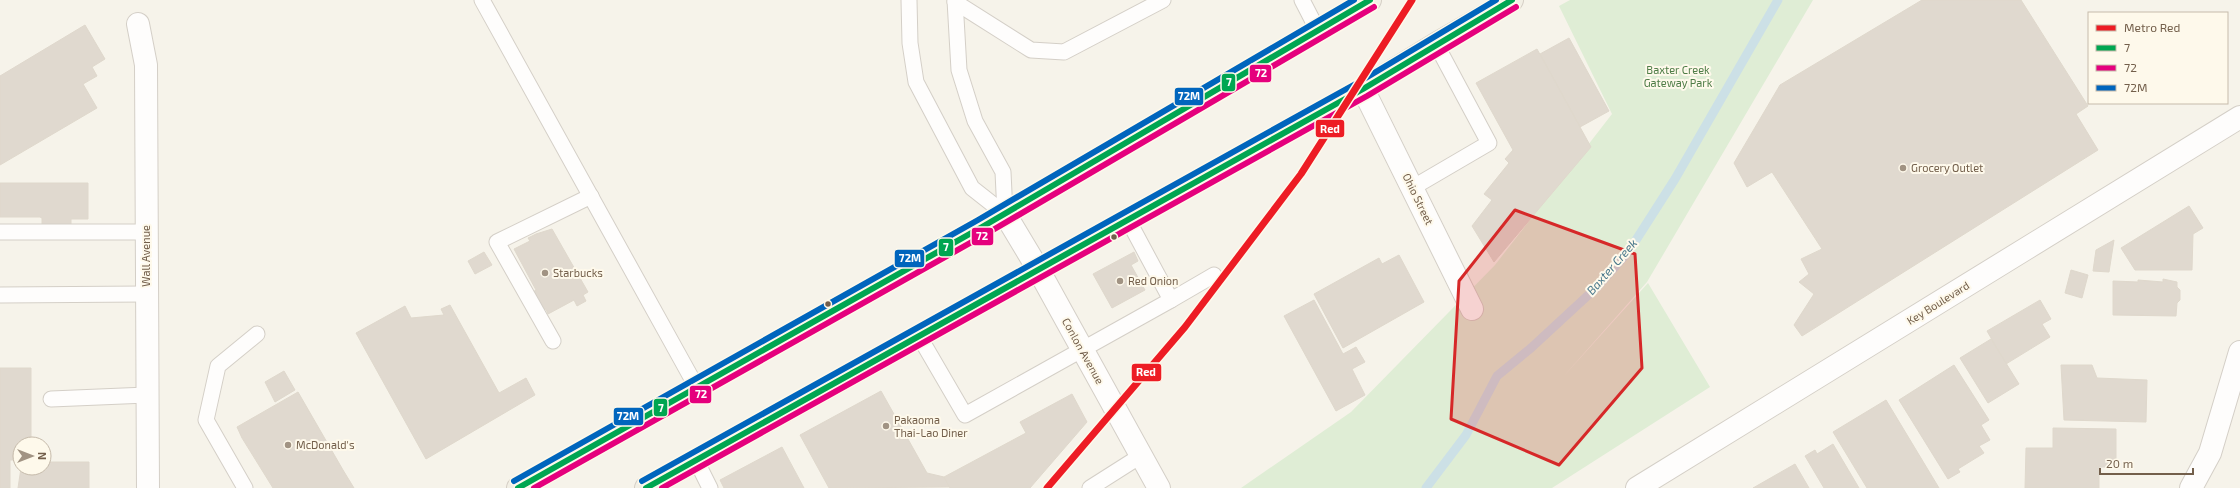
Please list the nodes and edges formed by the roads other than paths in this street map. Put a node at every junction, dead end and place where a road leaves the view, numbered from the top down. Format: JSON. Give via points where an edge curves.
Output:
{"nodes":[{"id":1,"x":482,"y":0,"type":"edge"},
{"id":2,"x":909,"y":0,"type":"edge"},
{"id":3,"x":1163,"y":0,"type":"edge"},
{"id":4,"x":1302,"y":0,"type":"edge"},
{"id":5,"x":1370,"y":0,"type":"edge"},
{"id":6,"x":1512,"y":0,"type":"edge"},
{"id":7,"x":955,"y":1,"type":"edge"},
{"id":8,"x":138,"y":24,"type":"dead end"},
{"id":9,"x":1318,"y":31,"type":"junction"},
{"id":10,"x":1436,"y":44,"type":"junction"},
{"id":11,"x":1363,"y":89,"type":"junction"},
{"id":12,"x":2240,"y":117,"type":"edge"},
{"id":13,"x":1412,"y":188,"type":"junction"},
{"id":14,"x":591,"y":196,"type":"junction"},
{"id":15,"x":1005,"y":214,"type":"junction"},
{"id":16,"x":1127,"y":218,"type":"junction"},
{"id":17,"x":0,"y":232,"type":"edge"},
{"id":18,"x":146,"y":232,"type":"junction"},
{"id":19,"x":1038,"y":269,"type":"junction"},
{"id":20,"x":1214,"y":275,"type":"dead end"},
{"id":21,"x":0,"y":294,"type":"edge"},
{"id":22,"x":146,"y":294,"type":"junction"},
{"id":23,"x":1171,"y":300,"type":"junction"},
{"id":24,"x":1472,"y":309,"type":"dead end"},
{"id":25,"x":257,"y":334,"type":"dead end"},
{"id":26,"x":919,"y":336,"type":"junction"},
{"id":27,"x":553,"y":341,"type":"dead end"},
{"id":28,"x":1083,"y":350,"type":"junction"},
{"id":29,"x":2240,"y":352,"type":"edge"},
{"id":30,"x":697,"y":388,"type":"junction"},
{"id":31,"x":147,"y":395,"type":"junction"},
{"id":32,"x":52,"y":399,"type":"dead end"},
{"id":33,"x":1142,"y":456,"type":"junction"},
{"id":34,"x":696,"y":460,"type":"junction"},
{"id":35,"x":148,"y":488,"type":"edge"},
{"id":36,"x":246,"y":488,"type":"edge"},
{"id":37,"x":518,"y":488,"type":"edge"},
{"id":38,"x":646,"y":488,"type":"edge"},
{"id":39,"x":710,"y":488,"type":"edge"},
{"id":40,"x":1090,"y":488,"type":"edge"},
{"id":41,"x":1159,"y":488,"type":"edge"},
{"id":42,"x":1637,"y":488,"type":"edge"},
{"id":43,"x":2190,"y":488,"type":"edge"}],
"edges":[{"from":1,"to":14,"type":"lane"},
{"from":2,"to":15,"type":"lane","via":[[910,43],[916,82],[972,188]]},
{"from":3,"to":7,"type":"lane","via":[[1064,52],[1031,50]]},
{"from":4,"to":9,"type":"lane"},
{"from":5,"to":9,"type":"main road"},
{"from":6,"to":10,"type":"main road"},
{"from":7,"to":15,"type":"lane","via":[[959,70],[975,121],[1002,172]]},
{"from":8,"to":18,"type":"street","name":"Wall Avenue","via":[[146,65]]},
{"from":9,"to":15,"type":"main road"},
{"from":10,"to":11,"type":"main road"},
{"from":10,"to":13,"type":"lane","via":[[1489,143]]},
{"from":11,"to":13,"type":"street","name":"Ohio Street"},
{"from":11,"to":16,"type":"main road"},
{"from":12,"to":42,"type":"street","name":"Key Boulevard"},
{"from":13,"to":24,"type":"street","name":"Ohio Street"},
{"from":14,"to":27,"type":"lane","via":[[497,242]]},
{"from":14,"to":30,"type":"lane"},
{"from":15,"to":19,"type":"street","name":"Conlon Avenue"},
{"from":15,"to":30,"type":"main road"},
{"from":16,"to":19,"type":"main road"},
{"from":16,"to":23,"type":"lane"},
{"from":17,"to":18,"type":"lane"},
{"from":18,"to":22,"type":"street","name":"Wall Avenue"},
{"from":19,"to":26,"type":"main road"},
{"from":19,"to":28,"type":"street","name":"Conlon Avenue"},
{"from":20,"to":23,"type":"lane"},
{"from":21,"to":22,"type":"lane"},
{"from":22,"to":31,"type":"street","name":"Wall Avenue"},
{"from":23,"to":28,"type":"lane"},
{"from":25,"to":36,"type":"lane","via":[[218,366],[206,420]]},
{"from":26,"to":28,"type":"lane","via":[[965,416]]},
{"from":26,"to":34,"type":"main road"},
{"from":28,"to":33,"type":"street","name":"Conlon Avenue"},
{"from":29,"to":43,"type":"street","via":[[2210,453]]},
{"from":30,"to":37,"type":"main road"},
{"from":31,"to":32,"type":"lane"},
{"from":31,"to":35,"type":"street","name":"Wall Avenue"},
{"from":33,"to":40,"type":"lane"},
{"from":33,"to":41,"type":"street","name":"Conlon Avenue"},
{"from":34,"to":38,"type":"main road"},
{"from":34,"to":39,"type":"lane"}]}
